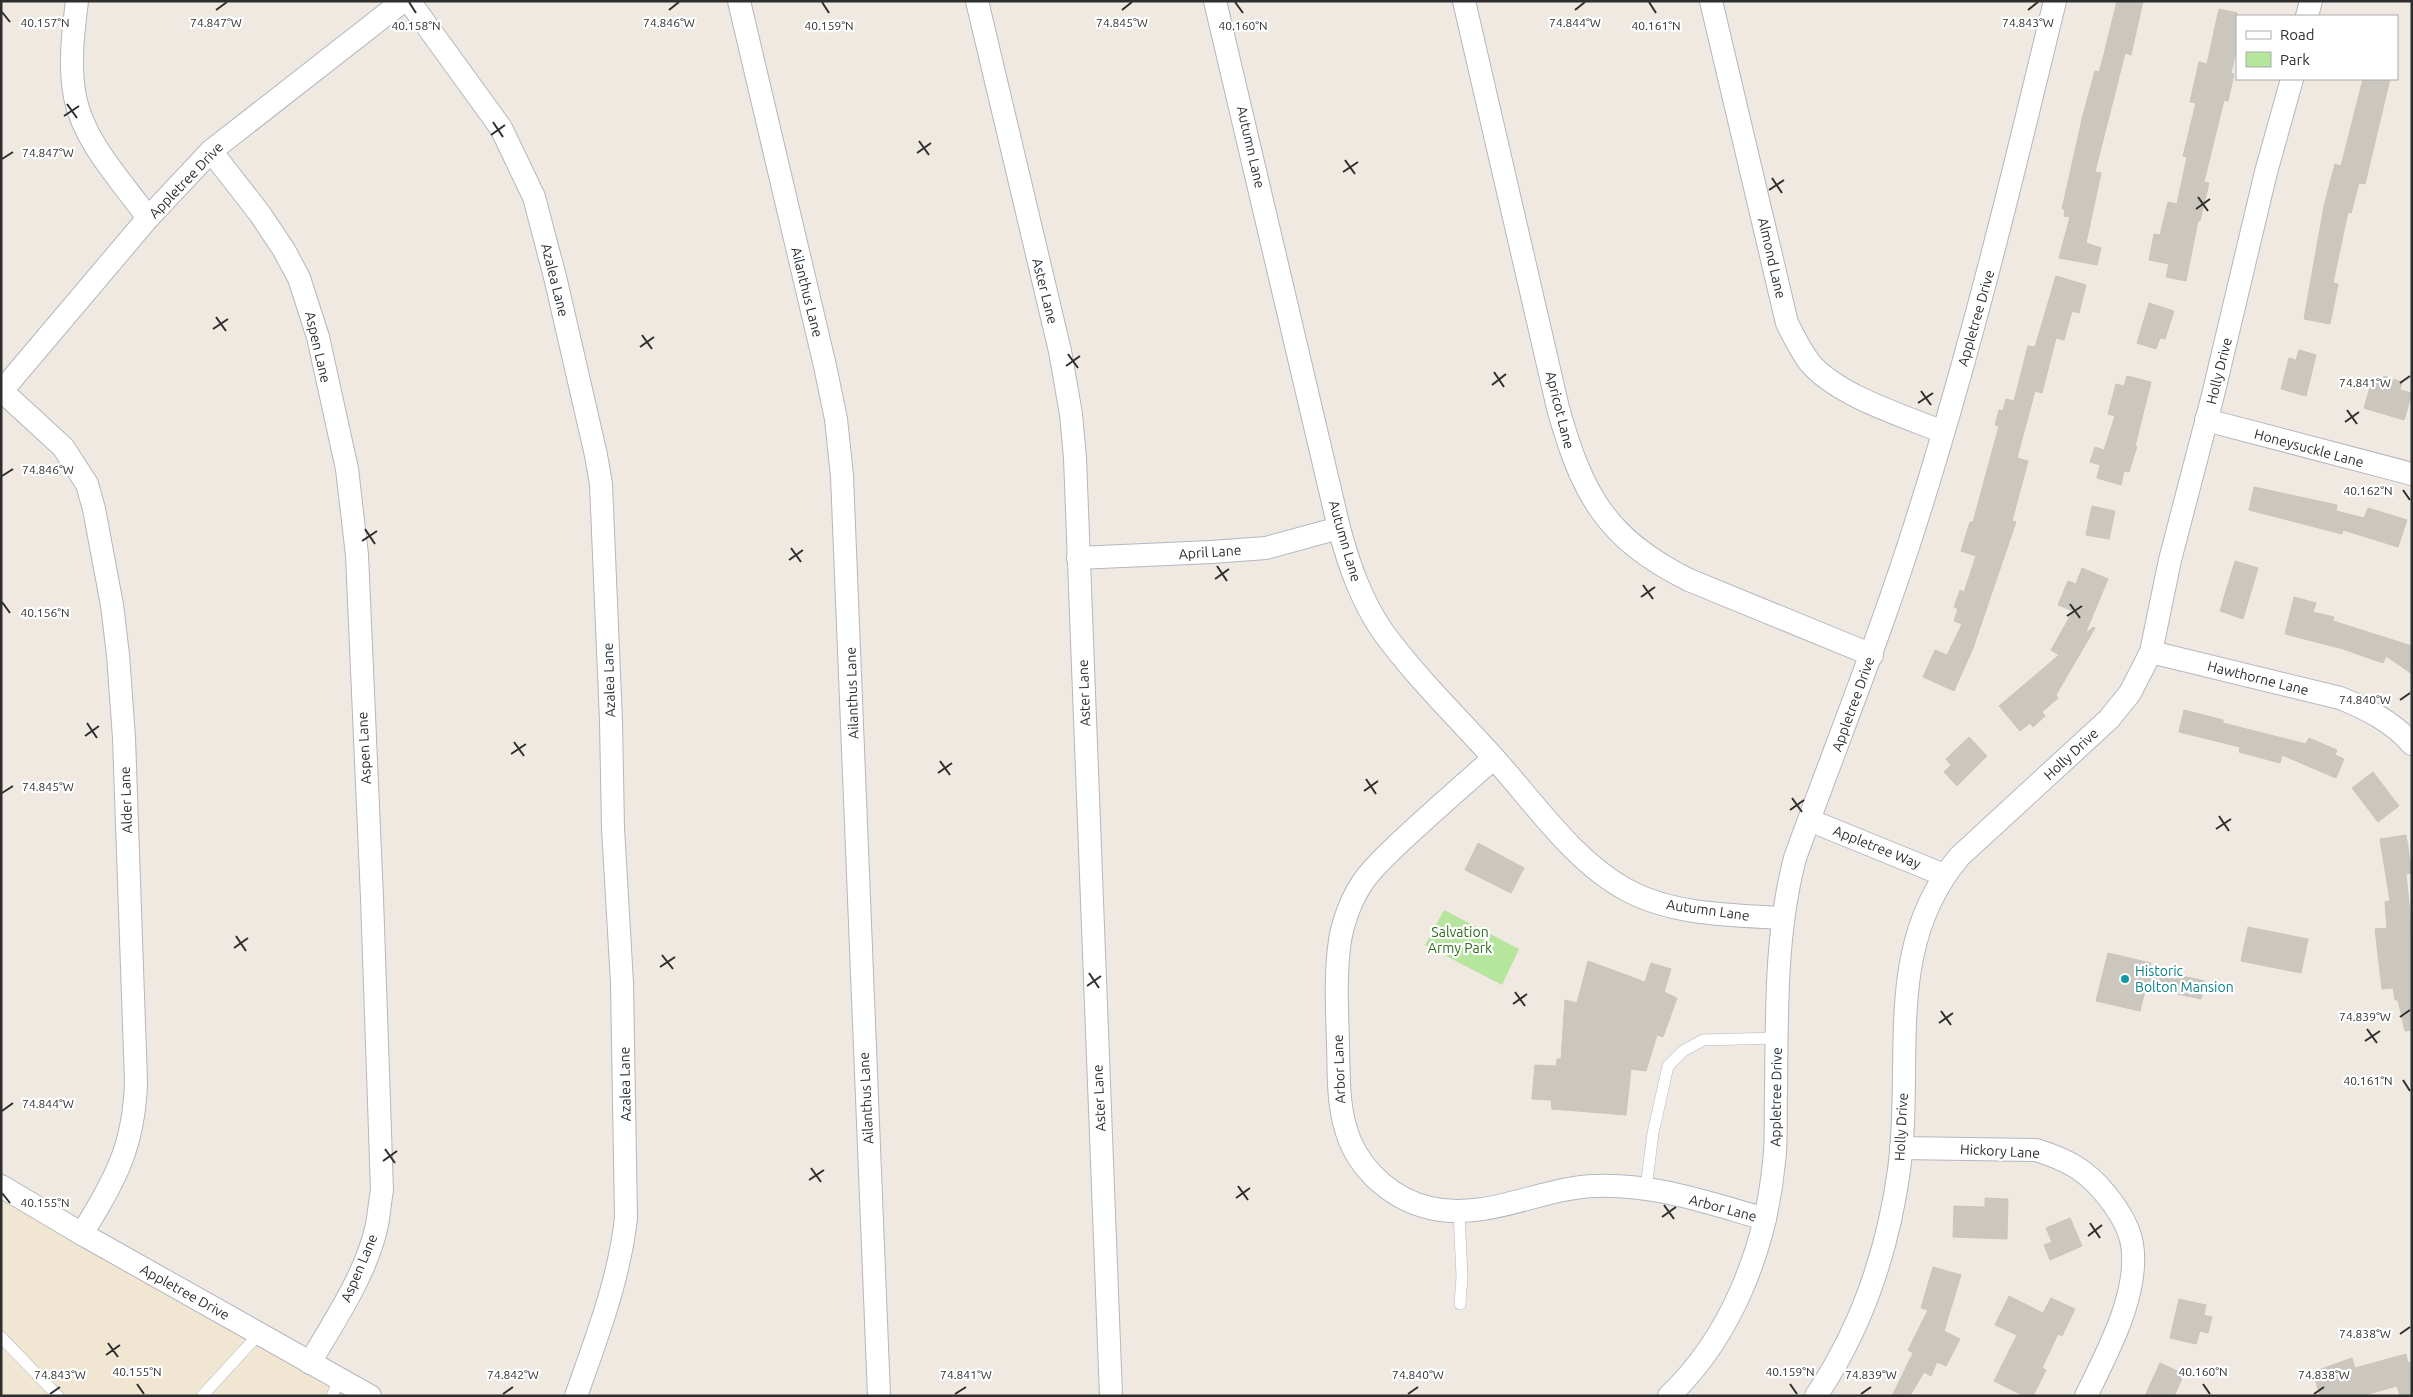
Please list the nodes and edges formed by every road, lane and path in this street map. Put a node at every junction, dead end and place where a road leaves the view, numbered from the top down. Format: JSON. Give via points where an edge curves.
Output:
{"nodes":[{"id":1,"x":77,"y":1,"type":"edge"},
{"id":2,"x":403,"y":1,"type":"edge"},
{"id":3,"x":409,"y":1,"type":"edge"},
{"id":4,"x":739,"y":1,"type":"edge"},
{"id":5,"x":977,"y":1,"type":"edge"},
{"id":6,"x":1215,"y":1,"type":"edge"},
{"id":7,"x":1464,"y":1,"type":"edge"},
{"id":8,"x":1711,"y":1,"type":"edge"},
{"id":9,"x":2055,"y":1,"type":"edge"},
{"id":10,"x":2311,"y":1,"type":"edge"},
{"id":11,"x":2308,"y":15,"type":"edge"},
{"id":12,"x":2292,"y":80,"type":"edge"},
{"id":13,"x":211,"y":151,"type":"junction"},
{"id":14,"x":148,"y":218,"type":"junction"},
{"id":15,"x":2,"y":392,"type":"edge"},
{"id":16,"x":2206,"y":420,"type":"junction"},
{"id":17,"x":1943,"y":432,"type":"junction"},
{"id":18,"x":2412,"y":474,"type":"edge"},
{"id":19,"x":1339,"y":528,"type":"junction"},
{"id":20,"x":1078,"y":558,"type":"junction"},
{"id":21,"x":2151,"y":652,"type":"junction"},
{"id":22,"x":1872,"y":655,"type":"junction"},
{"id":23,"x":2412,"y":744,"type":"edge"},
{"id":24,"x":1494,"y":758,"type":"junction"},
{"id":25,"x":1809,"y":820,"type":"junction"},
{"id":26,"x":1944,"y":874,"type":"junction"},
{"id":27,"x":1782,"y":918,"type":"junction"},
{"id":28,"x":1776,"y":1038,"type":"junction"},
{"id":29,"x":1901,"y":1148,"type":"junction"},
{"id":30,"x":1,"y":1186,"type":"edge"},
{"id":31,"x":1646,"y":1188,"type":"junction"},
{"id":32,"x":1459,"y":1212,"type":"junction"},
{"id":33,"x":1765,"y":1219,"type":"junction"},
{"id":34,"x":82,"y":1234,"type":"junction"},
{"id":35,"x":1460,"y":1304,"type":"dead end"},
{"id":36,"x":258,"y":1334,"type":"junction"},
{"id":37,"x":1,"y":1337,"type":"edge"},
{"id":38,"x":310,"y":1362,"type":"junction"},
{"id":39,"x":336,"y":1387,"type":"edge"},
{"id":40,"x":58,"y":1396,"type":"edge"},
{"id":41,"x":202,"y":1396,"type":"edge"},
{"id":42,"x":370,"y":1396,"type":"edge"},
{"id":43,"x":576,"y":1396,"type":"edge"},
{"id":44,"x":879,"y":1396,"type":"edge"},
{"id":45,"x":1111,"y":1396,"type":"edge"},
{"id":46,"x":1670,"y":1396,"type":"edge"},
{"id":47,"x":1816,"y":1396,"type":"edge"},
{"id":48,"x":2086,"y":1396,"type":"edge"}],
"edges":[{"from":1,"to":14,"type":"street","via":[[72,41],[75,99],[93,142]]},
{"from":2,"to":13,"type":"street","name":"Appletree Drive"},
{"from":3,"to":43,"type":"street","name":"Azalea Lane","via":[[501,128],[534,196],[601,484],[622,992],[626,1218],[613,1292]]},
{"from":4,"to":44,"type":"street","name":"Ailanthus Lane","via":[[825,366],[836,419],[842,476]]},
{"from":5,"to":20,"type":"street","name":"Aster Lane","via":[[1060,351],[1075,458]]},
{"from":6,"to":19,"type":"street","name":"Autumn Lane"},
{"from":7,"to":22,"type":"street","name":"Apricot Lane","via":[[1558,408],[1570,452],[1584,485],[1614,528],[1660,566]]},
{"from":8,"to":17,"type":"street","name":"Almond Lane","via":[[1787,323],[1796,343],[1812,364],[1840,387],[1877,406]]},
{"from":9,"to":17,"type":"street","name":"Appletree Drive","via":[[1993,256]]},
{"from":10,"to":11,"type":"street"},
{"from":12,"to":16,"type":"street","name":"Holly Drive"},
{"from":13,"to":14,"type":"street","name":"Appletree Drive"},
{"from":13,"to":38,"type":"street","name":"Aspen Lane","via":[[260,214],[299,278],[312,314],[347,469],[357,555],[382,1190],[377,1225],[368,1253],[349,1296]]},
{"from":14,"to":15,"type":"street","name":"Appletree Drive"},
{"from":15,"to":34,"type":"street","name":"Alder Lane","via":[[63,447],[87,484],[112,605],[118,655],[135,1113],[120,1166]]},
{"from":16,"to":18,"type":"street","name":"Honeysuckle Lane"},
{"from":16,"to":21,"type":"street","name":"Holly Drive","via":[[2170,560]]},
{"from":17,"to":22,"type":"street","name":"Appletree Drive","via":[[1918,519]]},
{"from":19,"to":20,"type":"street","name":"April Lane","via":[[1266,548]]},
{"from":19,"to":24,"type":"street","name":"Autumn Lane","via":[[1362,596],[1383,631],[1424,682]]},
{"from":20,"to":45,"type":"street","name":"Aster Lane"},
{"from":21,"to":23,"type":"street","name":"Hawthorne Lane","via":[[2340,698],[2390,724]]},
{"from":21,"to":26,"type":"street","name":"Holly Drive","via":[[2130,693],[2109,718]]},
{"from":22,"to":25,"type":"street","name":"Appletree Drive"},
{"from":24,"to":27,"type":"street","name":"Autumn Lane","via":[[1598,872],[1627,890],[1653,901],[1688,909]]},
{"from":24,"to":32,"type":"street","name":"Arbor Lane","via":[[1423,820],[1361,884],[1340,938],[1336,984],[1340,1104],[1351,1142],[1377,1180],[1404,1200],[1428,1208]]},
{"from":25,"to":26,"type":"street","name":"Appletree Way"},
{"from":25,"to":27,"type":"street","name":"Appletree Drive","via":[[1795,858]]},
{"from":26,"to":29,"type":"street","name":"Holly Drive","via":[[1925,910],[1912,953],[1905,1000]]},
{"from":27,"to":28,"type":"street","name":"Appletree Drive"},
{"from":28,"to":31,"type":"lane","via":[[1703,1040],[1683,1051],[1668,1066],[1653,1133]]},
{"from":28,"to":33,"type":"street","name":"Appletree Drive","via":[[1774,1161]]},
{"from":29,"to":47,"type":"street","name":"Holly Drive","via":[[1890,1219],[1872,1284],[1859,1319]]},
{"from":29,"to":48,"type":"street","name":"Hickory Lane","via":[[2043,1152],[2077,1166],[2094,1179],[2119,1211],[2132,1244],[2134,1270],[2130,1291],[2110,1344]]},
{"from":30,"to":34,"type":"street","name":"Appletree Drive"},
{"from":31,"to":32,"type":"street","name":"Arbor Lane","via":[[1593,1186],[1567,1189]]},
{"from":31,"to":33,"type":"street","name":"Arbor Lane"},
{"from":32,"to":35,"type":"lane"},
{"from":33,"to":46,"type":"street","name":"Appletree Drive","via":[[1758,1247],[1736,1301],[1713,1342]]},
{"from":34,"to":36,"type":"street","name":"Appletree Drive"},
{"from":36,"to":38,"type":"street","name":"Appletree Drive"},
{"from":36,"to":41,"type":"lane"},
{"from":37,"to":40,"type":"lane"},
{"from":38,"to":39,"type":"street","name":"Appletree Drive"},
{"from":39,"to":42,"type":"street","name":"Appletree Drive"}]}
